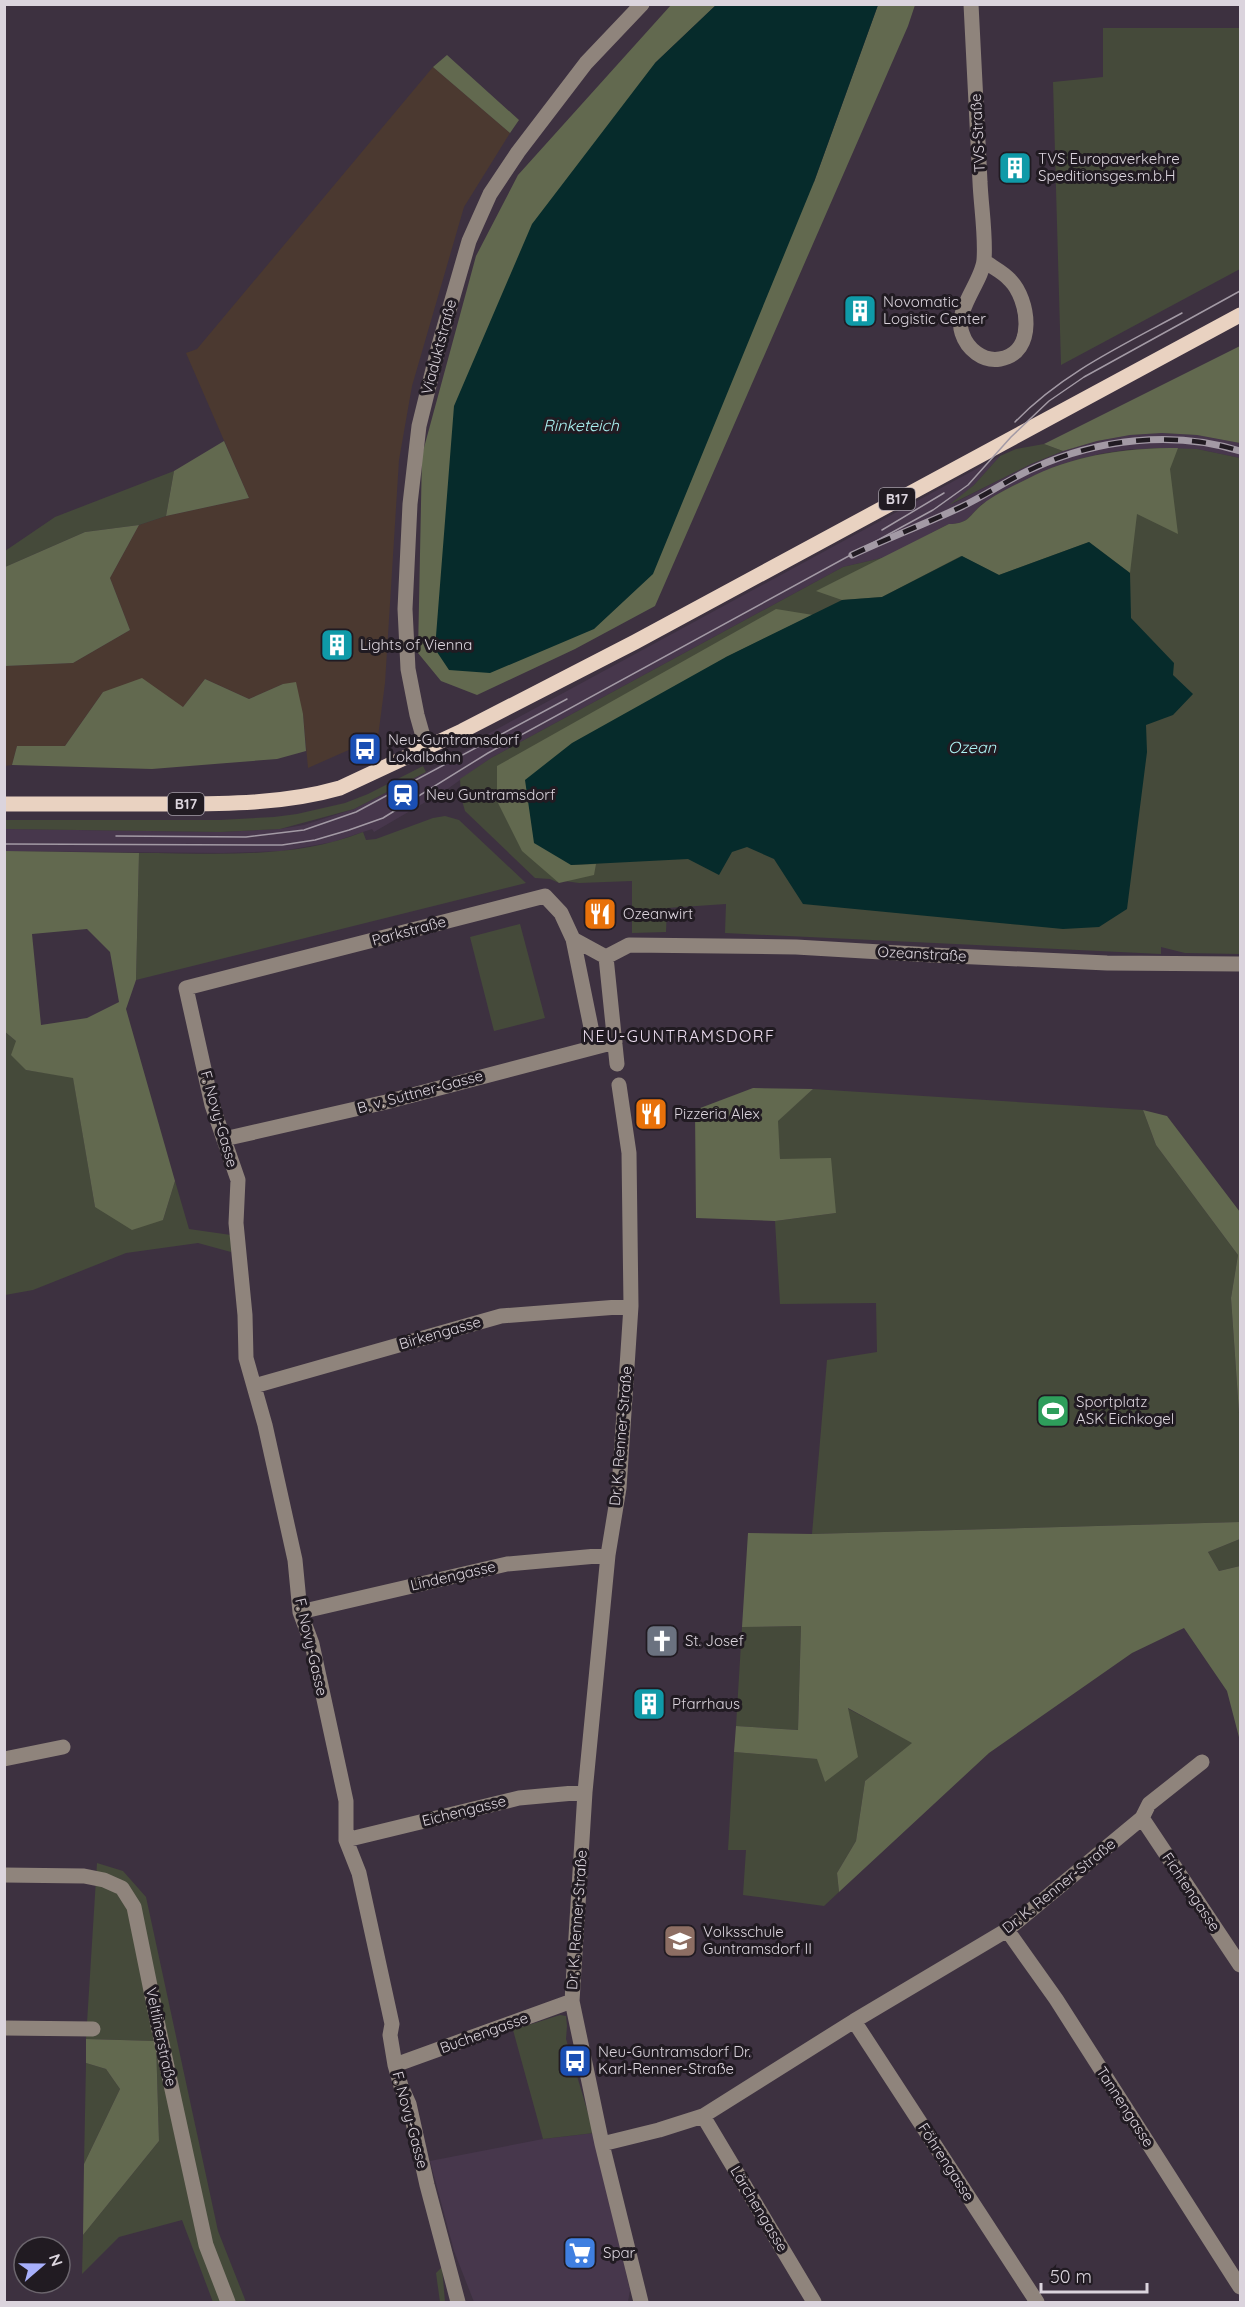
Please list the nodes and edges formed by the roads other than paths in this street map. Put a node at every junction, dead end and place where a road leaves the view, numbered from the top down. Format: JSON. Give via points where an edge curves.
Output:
{"nodes":[{"id":1,"x":642,"y":4,"type":"edge"},
{"id":2,"x":971,"y":4,"type":"edge"},
{"id":3,"x":984,"y":261,"type":"junction"},
{"id":4,"x":1240,"y":315,"type":"edge"},
{"id":5,"x":426,"y":747,"type":"junction"},
{"id":6,"x":4,"y":804,"type":"edge"},
{"id":7,"x":573,"y":939,"type":"junction"},
{"id":8,"x":606,"y":957,"type":"junction"},
{"id":9,"x":1240,"y":964,"type":"edge"},
{"id":10,"x":186,"y":988,"type":"joint"},
{"id":11,"x":615,"y":1042,"type":"junction"},
{"id":12,"x":595,"y":1047,"type":"junction"},
{"id":13,"x":617,"y":1064,"type":"dead end"},
{"id":14,"x":619,"y":1085,"type":"dead end"},
{"id":15,"x":224,"y":1139,"type":"junction"},
{"id":16,"x":631,"y":1306,"type":"junction"},
{"id":17,"x":254,"y":1386,"type":"junction"},
{"id":18,"x":608,"y":1555,"type":"junction"},
{"id":19,"x":300,"y":1612,"type":"junction"},
{"id":20,"x":63,"y":1747,"type":"dead end"},
{"id":21,"x":4,"y":1759,"type":"edge"},
{"id":22,"x":1202,"y":1762,"type":"dead end"},
{"id":23,"x":585,"y":1792,"type":"junction"},
{"id":24,"x":1142,"y":1818,"type":"junction"},
{"id":25,"x":346,"y":1840,"type":"junction"},
{"id":26,"x":4,"y":1875,"type":"edge"},
{"id":27,"x":1007,"y":1930,"type":"junction"},
{"id":28,"x":1240,"y":1965,"type":"edge"},
{"id":29,"x":572,"y":2001,"type":"junction"},
{"id":30,"x":854,"y":2021,"type":"junction"},
{"id":31,"x":4,"y":2028,"type":"edge"},
{"id":32,"x":93,"y":2029,"type":"dead end"},
{"id":33,"x":396,"y":2065,"type":"junction"},
{"id":34,"x":704,"y":2116,"type":"junction"},
{"id":35,"x":602,"y":2144,"type":"junction"},
{"id":36,"x":1240,"y":2287,"type":"edge"},
{"id":37,"x":228,"y":2302,"type":"edge"},
{"id":38,"x":458,"y":2302,"type":"edge"},
{"id":39,"x":640,"y":2302,"type":"edge"},
{"id":40,"x":814,"y":2302,"type":"edge"},
{"id":41,"x":1037,"y":2302,"type":"edge"}],
"edges":[{"from":1,"to":5,"type":"street","name":"Viaduktstraße","via":[[586,63],[490,194],[470,241],[438,345],[418,426],[405,609],[408,669]]},
{"from":2,"to":3,"type":"street","name":"TVS-Straße"},
{"from":3,"to":3,"type":"street","name":"TVS-Straße","via":[[963,311],[961,332],[974,353],[1001,359],[1020,346],[1027,322],[1021,297],[1010,279]]},
{"from":4,"to":5,"type":"main road","number":"B17","via":[[635,642]]},
{"from":5,"to":6,"type":"main road","number":"B17","via":[[340,788],[272,801]]},
{"from":7,"to":8,"type":"street"},
{"from":7,"to":10,"type":"street","name":"Parkstraße","via":[[561,913],[545,896]]},
{"from":7,"to":12,"type":"street"},
{"from":8,"to":9,"type":"street","name":"Ozeanstraße","via":[[629,945],[796,947],[1107,963]]},
{"from":8,"to":11,"type":"street"},
{"from":10,"to":15,"type":"street","name":"F. Novy-Gasse","via":[[212,1105]]},
{"from":11,"to":12,"type":"street","name":"B. v. Suttner-Gasse"},
{"from":11,"to":13,"type":"street"},
{"from":12,"to":15,"type":"street","name":"B. v. Suttner-Gasse","via":[[387,1102]]},
{"from":14,"to":16,"type":"street","name":"Dr. K. Renner-Straße","via":[[629,1153]]},
{"from":15,"to":17,"type":"street","name":"F. Novy-Gasse","via":[[238,1180],[236,1223],[244,1340]]},
{"from":16,"to":17,"type":"street","name":"Birkengasse","via":[[501,1316]]},
{"from":16,"to":18,"type":"street","name":"Dr. K. Renner-Straße","via":[[619,1488]]},
{"from":17,"to":19,"type":"street","name":"F. Novy-Gasse","via":[[295,1560]]},
{"from":18,"to":19,"type":"street","name":"Lindengasse","via":[[507,1564]]},
{"from":18,"to":23,"type":"street","name":"Dr. K. Renner-Straße"},
{"from":19,"to":25,"type":"street","name":"F. Novy-Gasse","via":[[312,1644],[346,1801]]},
{"from":20,"to":21,"type":"street"},
{"from":22,"to":24,"type":"street","name":"Dr. K. Renner-Straße","via":[[1149,1804]]},
{"from":23,"to":25,"type":"street","name":"Eichengasse","via":[[519,1798]]},
{"from":23,"to":29,"type":"street","name":"Dr. K. Renner-Straße"},
{"from":24,"to":27,"type":"street","name":"Dr. K. Renner-Straße"},
{"from":24,"to":28,"type":"street","name":"Fichtengasse"},
{"from":25,"to":33,"type":"street","name":"F. Novy-Gasse","via":[[359,1873],[392,2024],[390,2035]]},
{"from":26,"to":37,"type":"street","name":"Veltlinerstraße","via":[[104,1880],[122,1888],[134,1907],[206,2245]]},
{"from":27,"to":30,"type":"street","name":"Dr. K. Renner-Straße"},
{"from":27,"to":36,"type":"street","name":"Tannengasse","via":[[1056,1999]]},
{"from":29,"to":33,"type":"street","name":"Buchengasse"},
{"from":29,"to":35,"type":"street","name":"Dr. K. Renner-Straße"},
{"from":30,"to":34,"type":"street","name":"Dr. K. Renner-Straße"},
{"from":30,"to":41,"type":"street","name":"Föhrengasse"},
{"from":31,"to":32,"type":"street"},
{"from":33,"to":38,"type":"street","name":"F. Novy-Gasse"},
{"from":34,"to":35,"type":"street","name":"Dr. K. Renner-Straße"},
{"from":34,"to":40,"type":"street","name":"Lärchengasse"},
{"from":35,"to":39,"type":"street"}]}
